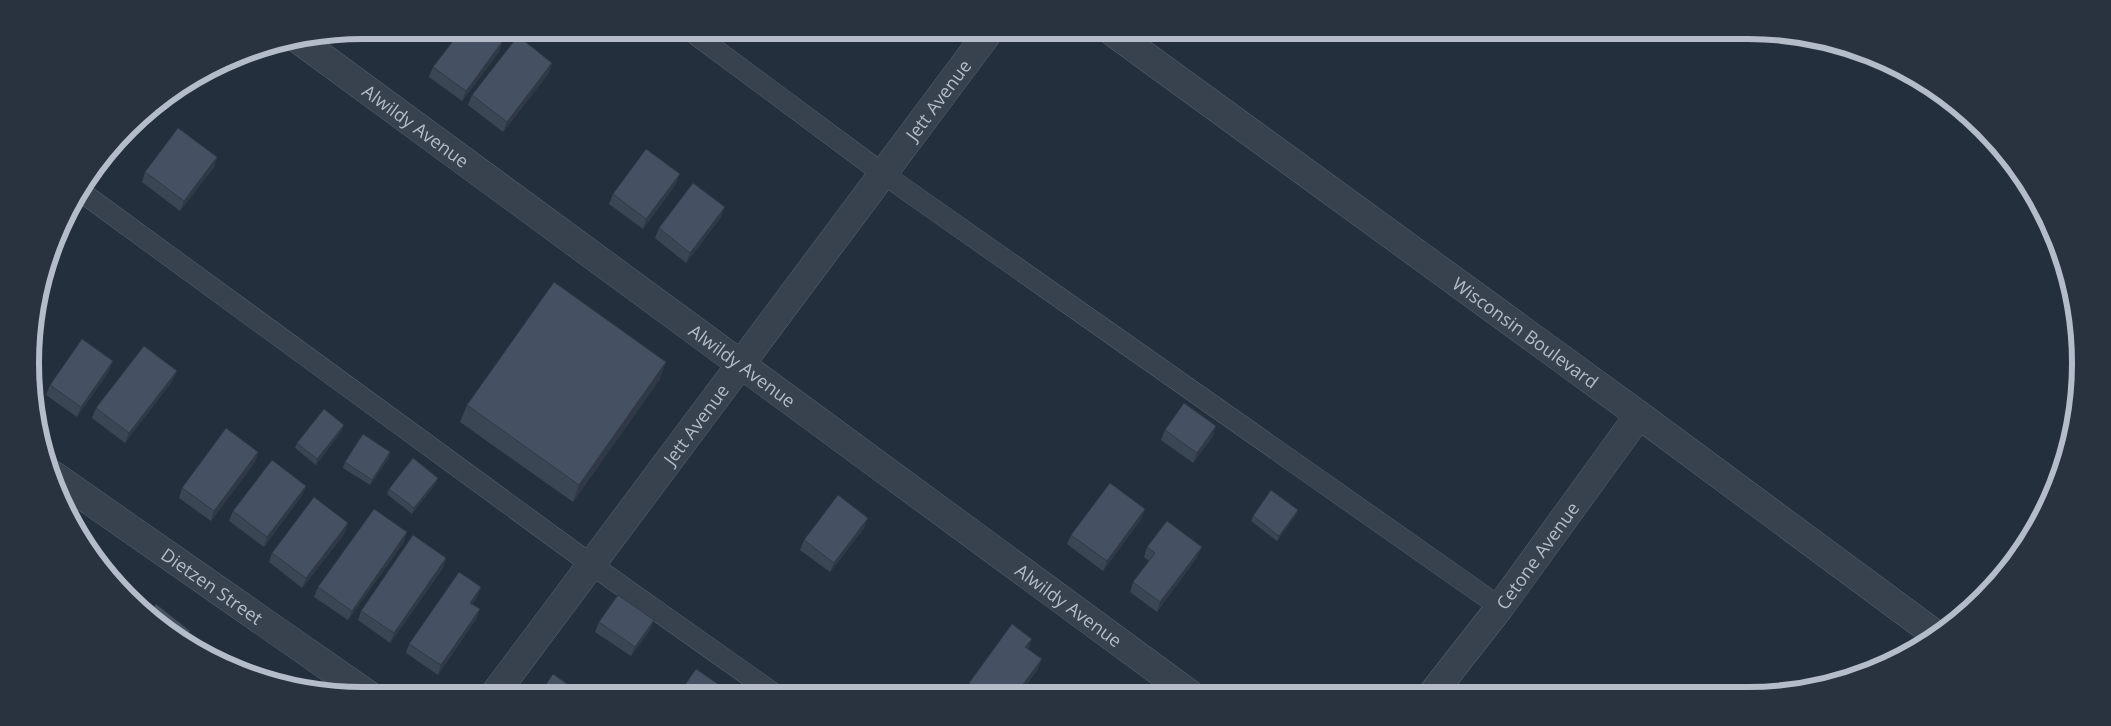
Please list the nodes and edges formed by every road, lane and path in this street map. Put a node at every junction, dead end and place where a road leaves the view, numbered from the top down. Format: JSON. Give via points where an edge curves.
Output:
{"nodes":[{"id":1,"x":701,"y":39,"type":"edge"},
{"id":2,"x":983,"y":39,"type":"edge"},
{"id":3,"x":1122,"y":39,"type":"edge"},
{"id":4,"x":305,"y":44,"type":"edge"},
{"id":5,"x":882,"y":173,"type":"junction"},
{"id":6,"x":86,"y":194,"type":"edge"},
{"id":7,"x":741,"y":364,"type":"junction"},
{"id":8,"x":1638,"y":414,"type":"junction"},
{"id":9,"x":61,"y":480,"type":"edge"},
{"id":10,"x":592,"y":564,"type":"junction"},
{"id":11,"x":1500,"y":607,"type":"junction"},
{"id":12,"x":1931,"y":631,"type":"edge"},
{"id":13,"x":357,"y":687,"type":"edge"},
{"id":14,"x":500,"y":687,"type":"edge"},
{"id":15,"x":765,"y":687,"type":"edge"},
{"id":16,"x":1180,"y":687,"type":"edge"},
{"id":17,"x":1437,"y":687,"type":"edge"}],
"edges":[{"from":1,"to":5,"type":"lane"},
{"from":2,"to":5,"type":"street","name":"Jett Avenue"},
{"from":3,"to":8,"type":"street","name":"Wisconsin Boulevard"},
{"from":4,"to":7,"type":"street","name":"Alwildy Avenue"},
{"from":5,"to":7,"type":"street","name":"Jett Avenue"},
{"from":5,"to":11,"type":"lane"},
{"from":6,"to":10,"type":"lane"},
{"from":7,"to":10,"type":"street","name":"Jett Avenue"},
{"from":7,"to":16,"type":"street","name":"Alwildy Avenue"},
{"from":8,"to":11,"type":"street","name":"Cetone Avenue"},
{"from":8,"to":12,"type":"street","name":"Wisconsin Boulevard"},
{"from":9,"to":13,"type":"street","name":"Dietzen Street"},
{"from":10,"to":14,"type":"street","name":"Jett Avenue"},
{"from":10,"to":15,"type":"lane"},
{"from":11,"to":17,"type":"street","name":"Cetone Avenue"}]}
